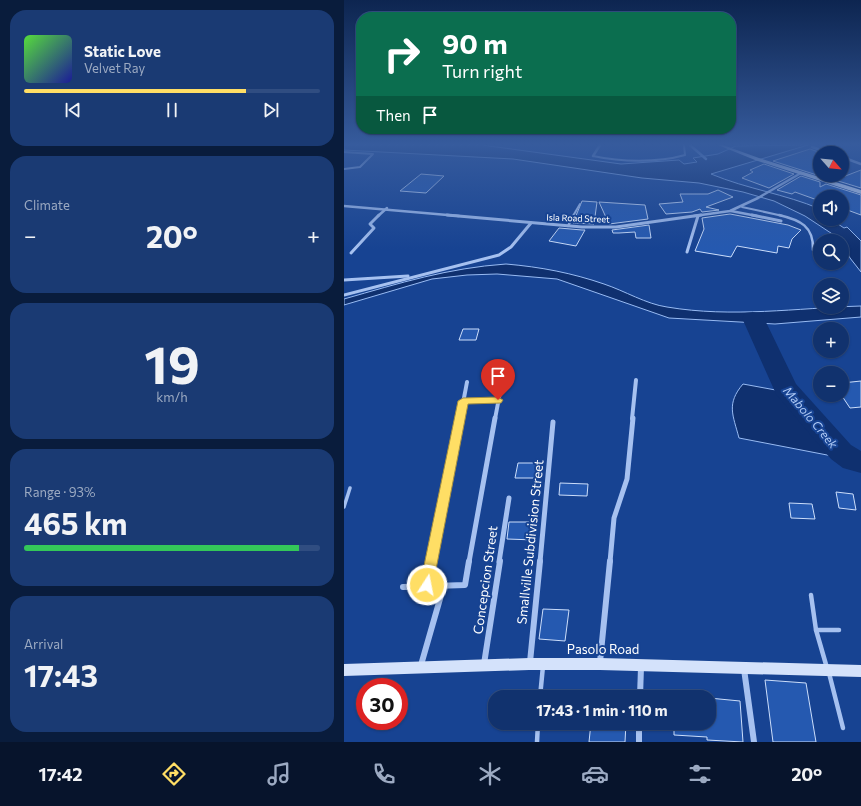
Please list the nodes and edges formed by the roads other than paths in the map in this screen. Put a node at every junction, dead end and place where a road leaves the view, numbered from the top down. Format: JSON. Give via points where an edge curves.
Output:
{"nodes":[{"id":1,"x":790,"y":180,"type":"edge"},
{"id":2,"x":822,"y":180,"type":"edge"},
{"id":3,"x":861,"y":192,"type":"edge"},
{"id":4,"x":580,"y":204,"type":"dead end"},
{"id":5,"x":344,"y":206,"type":"edge"},
{"id":6,"x":742,"y":207,"type":"junction"},
{"id":7,"x":387,"y":208,"type":"junction"},
{"id":8,"x":731,"y":211,"type":"junction"},
{"id":9,"x":698,"y":216,"type":"junction"},
{"id":10,"x":780,"y":221,"type":"dead end"},
{"id":11,"x":531,"y":223,"type":"junction"},
{"id":12,"x":568,"y":226,"type":"junction"},
{"id":13,"x":813,"y":236,"type":"edge"},
{"id":14,"x":687,"y":252,"type":"dead end"},
{"id":15,"x":351,"y":253,"type":"dead end"},
{"id":16,"x":418,"y":276,"type":"junction"},
{"id":17,"x":344,"y":280,"type":"edge"},
{"id":18,"x":344,"y":295,"type":"edge"},
{"id":19,"x":636,"y":380,"type":"dead end"},
{"id":20,"x":467,"y":382,"type":"dead end"},
{"id":21,"x":502,"y":382,"type":"dead end"},
{"id":22,"x":498,"y":400,"type":"junction"},
{"id":23,"x":463,"y":401,"type":"junction"},
{"id":24,"x":553,"y":422,"type":"dead end"},
{"id":25,"x":350,"y":488,"type":"dead end"},
{"id":26,"x":509,"y":498,"type":"dead end"},
{"id":27,"x":344,"y":507,"type":"edge"},
{"id":28,"x":427,"y":585,"type":"junction"},
{"id":29,"x":444,"y":585,"type":"junction"},
{"id":30,"x":403,"y":587,"type":"dead end"},
{"id":31,"x":811,"y":595,"type":"dead end"},
{"id":32,"x":816,"y":630,"type":"junction"},
{"id":33,"x":839,"y":630,"type":"dead end"},
{"id":34,"x":530,"y":664,"type":"junction"},
{"id":35,"x":543,"y":664,"type":"junction"},
{"id":36,"x":600,"y":664,"type":"junction"},
{"id":37,"x":641,"y":664,"type":"junction"},
{"id":38,"x":484,"y":666,"type":"junction"},
{"id":39,"x":744,"y":666,"type":"junction"},
{"id":40,"x":420,"y":668,"type":"junction"},
{"id":41,"x":344,"y":670,"type":"edge"},
{"id":42,"x":828,"y":670,"type":"junction"},
{"id":43,"x":861,"y":671,"type":"edge"},
{"id":44,"x":541,"y":690,"type":"edge"},
{"id":45,"x":640,"y":690,"type":"edge"},
{"id":46,"x":843,"y":728,"type":"dead end"},
{"id":47,"x":538,"y":730,"type":"edge"},
{"id":48,"x":639,"y":730,"type":"edge"},
{"id":49,"x":537,"y":742,"type":"edge"},
{"id":50,"x":639,"y":742,"type":"edge"},
{"id":51,"x":754,"y":742,"type":"edge"}],
"edges":[{"from":1,"to":6,"type":"street","name":"Isla Road Street"},
{"from":2,"to":3,"type":"street"},
{"from":4,"to":12,"type":"lane"},
{"from":5,"to":7,"type":"street","name":"Isla Road Street"},
{"from":6,"to":8,"type":"street","name":"Isla Road Street"},
{"from":6,"to":13,"type":"lane","via":[[798,221]]},
{"from":7,"to":11,"type":"street","name":"Isla Road Street"},
{"from":7,"to":15,"type":"street","via":[[370,224],[374,228]]},
{"from":8,"to":9,"type":"street","name":"Isla Road Street"},
{"from":8,"to":10,"type":"street"},
{"from":9,"to":12,"type":"street","name":"Isla Road Street","via":[[616,227]]},
{"from":9,"to":14,"type":"street"},
{"from":11,"to":12,"type":"street","name":"Isla Road Street"},
{"from":11,"to":16,"type":"street","via":[[504,253]]},
{"from":16,"to":17,"type":"street"},
{"from":16,"to":18,"type":"street"},
{"from":19,"to":36,"type":"street","via":[[627,480],[614,518]]},
{"from":20,"to":23,"type":"street"},
{"from":21,"to":22,"type":"street"},
{"from":22,"to":23,"type":"street"},
{"from":22,"to":29,"type":"street","via":[[465,585]]},
{"from":23,"to":28,"type":"street"},
{"from":24,"to":34,"type":"street","name":"Smallville Subdivision Street"},
{"from":25,"to":27,"type":"lane"},
{"from":26,"to":38,"type":"street","name":"Concepcion Street"},
{"from":28,"to":29,"type":"street"},
{"from":28,"to":30,"type":"street"},
{"from":29,"to":40,"type":"street"},
{"from":31,"to":32,"type":"lane"},
{"from":32,"to":33,"type":"lane"},
{"from":32,"to":42,"type":"lane"},
{"from":34,"to":35,"type":"street","name":"Pasolo Road"},
{"from":34,"to":38,"type":"street","name":"Pasolo Road"},
{"from":35,"to":36,"type":"street","name":"Pasolo Road"},
{"from":35,"to":44,"type":"lane"},
{"from":36,"to":37,"type":"street","name":"Pasolo Road"},
{"from":37,"to":39,"type":"street","name":"Pasolo Road"},
{"from":37,"to":45,"type":"street"},
{"from":38,"to":40,"type":"street","name":"Pasolo Road"},
{"from":39,"to":42,"type":"street","name":"Pasolo Road"},
{"from":39,"to":51,"type":"street"},
{"from":40,"to":41,"type":"street","name":"Pasolo Road"},
{"from":42,"to":43,"type":"street","name":"Pasolo Road"},
{"from":42,"to":46,"type":"lane"},
{"from":47,"to":49,"type":"lane"},
{"from":48,"to":50,"type":"street"}]}
